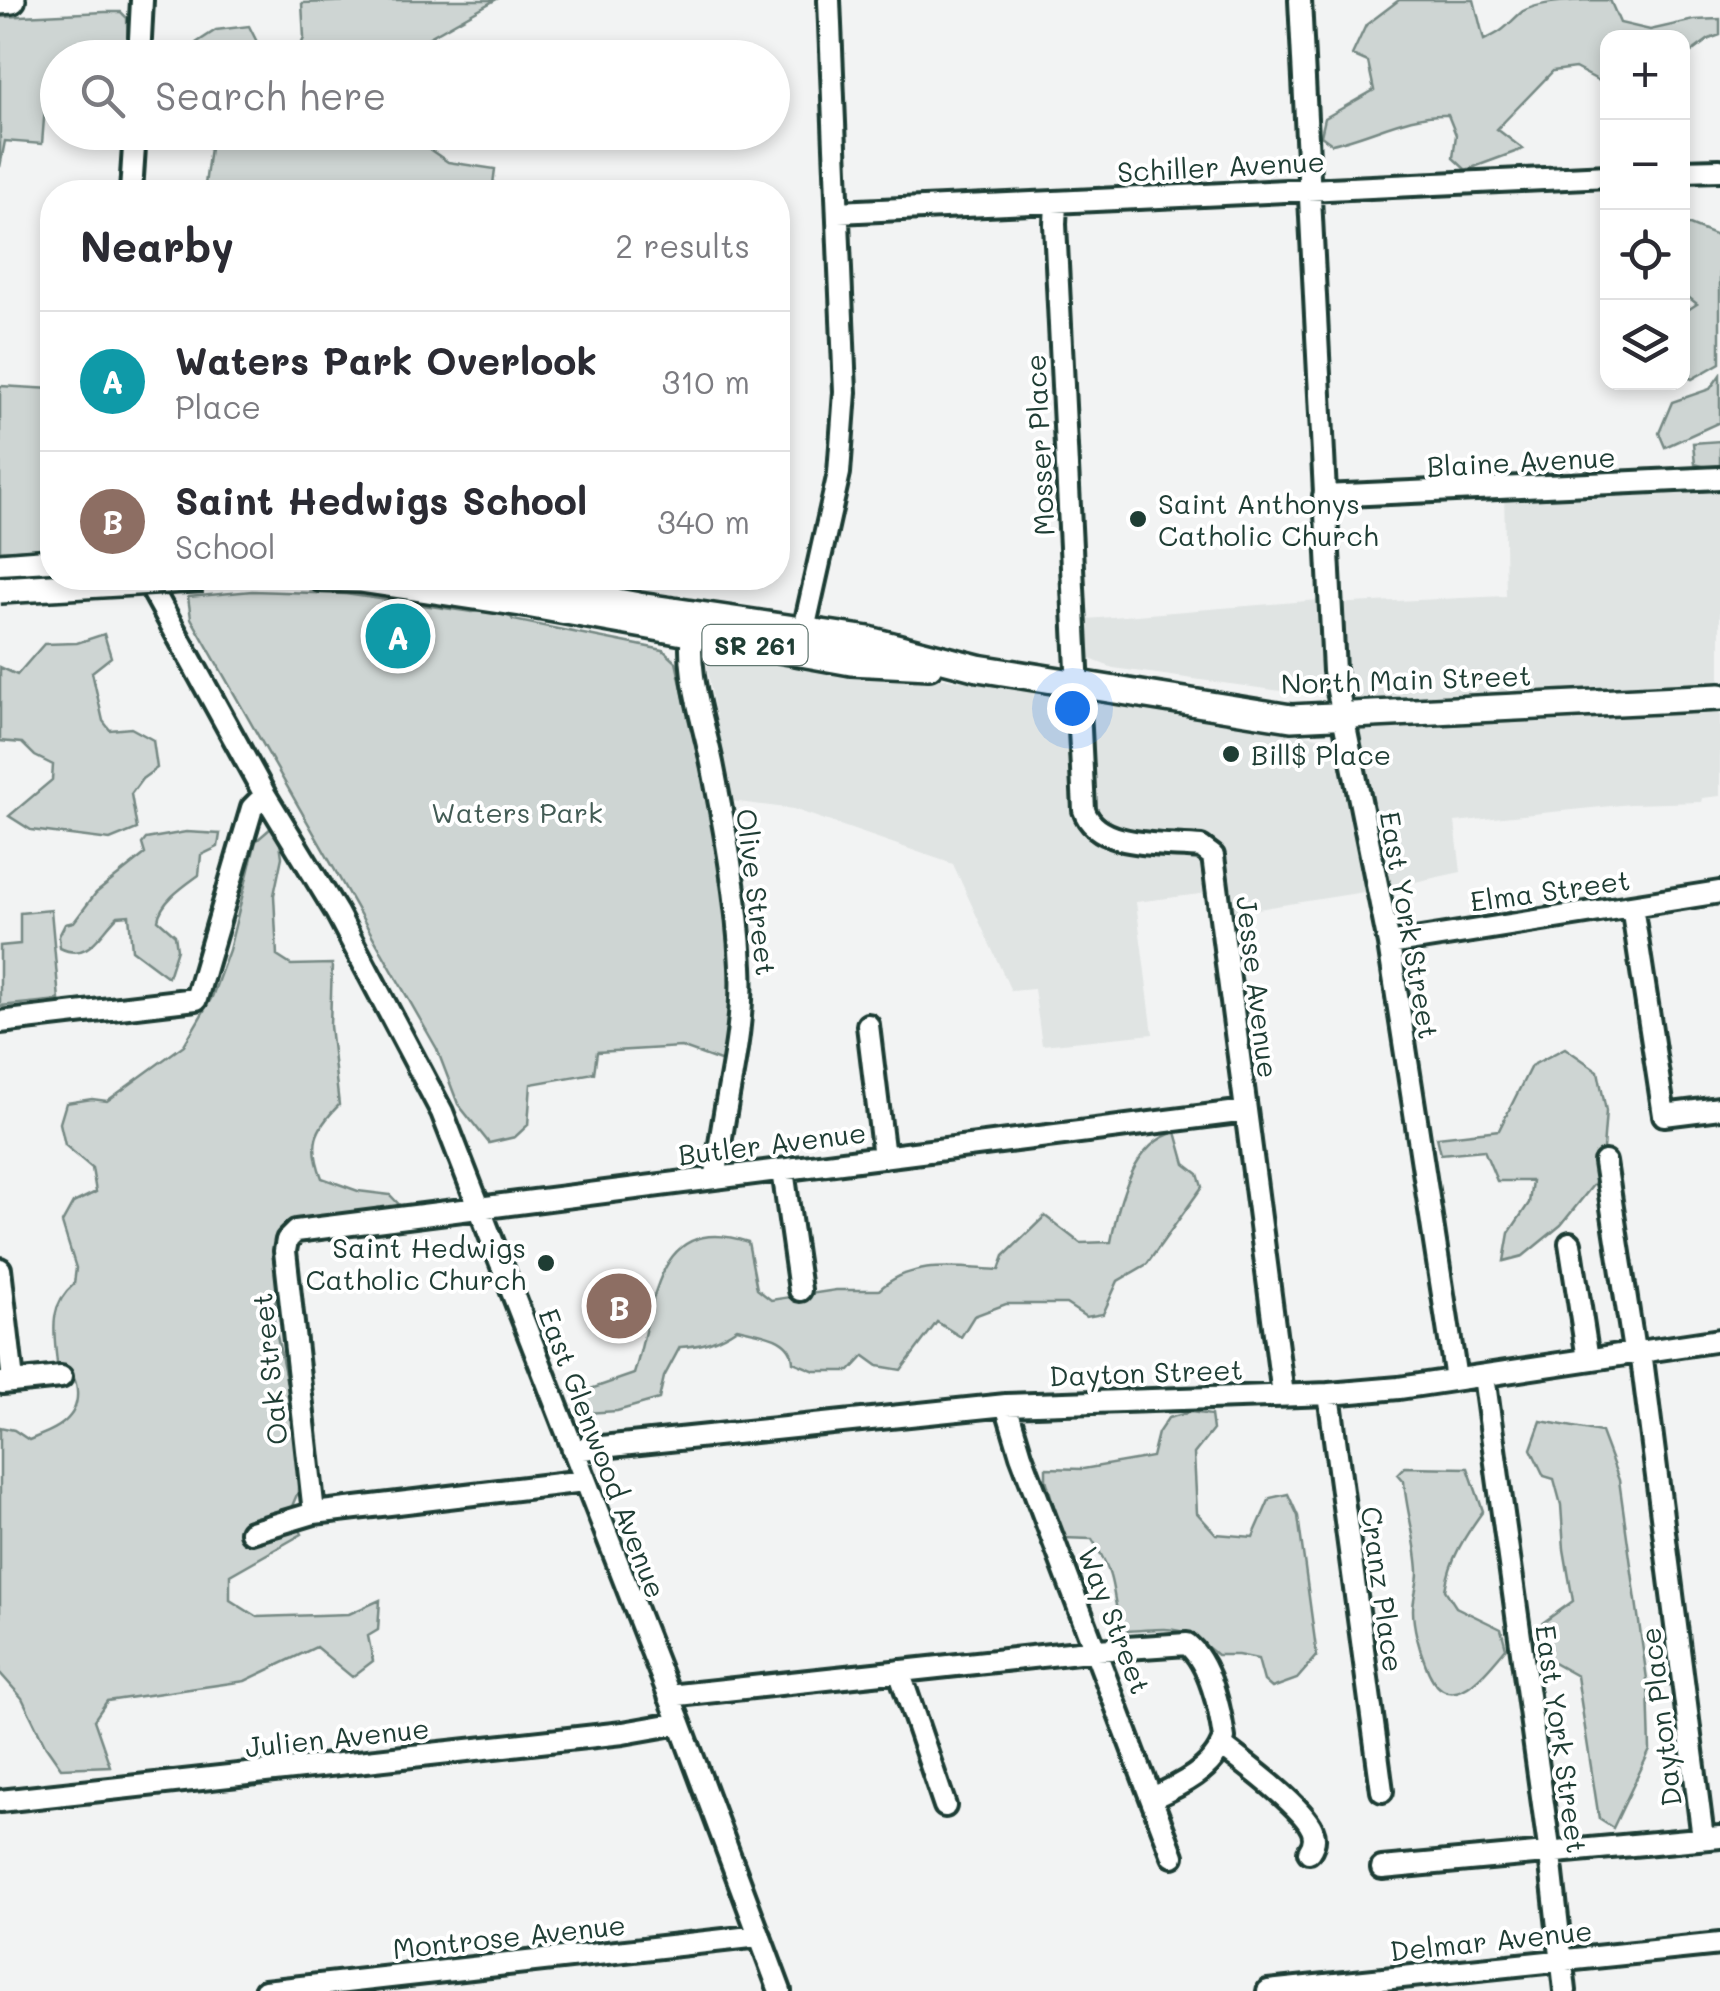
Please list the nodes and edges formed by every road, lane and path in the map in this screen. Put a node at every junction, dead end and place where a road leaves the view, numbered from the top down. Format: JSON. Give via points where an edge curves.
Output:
{"nodes":[{"id":1,"x":12,"y":0,"type":"edge"},
{"id":2,"x":142,"y":0,"type":"edge"},
{"id":3,"x":829,"y":0,"type":"edge"},
{"id":4,"x":1300,"y":0,"type":"edge"},
{"id":5,"x":0,"y":1,"type":"edge"},
{"id":6,"x":139,"y":40,"type":"edge"},
{"id":7,"x":133,"y":150,"type":"edge"},
{"id":8,"x":1720,"y":170,"type":"edge"},
{"id":9,"x":1690,"y":172,"type":"edge"},
{"id":10,"x":1600,"y":176,"type":"edge"},
{"id":11,"x":132,"y":180,"type":"edge"},
{"id":12,"x":1308,"y":190,"type":"junction"},
{"id":13,"x":1056,"y":204,"type":"junction"},
{"id":14,"x":838,"y":212,"type":"junction"},
{"id":15,"x":1720,"y":478,"type":"edge"},
{"id":16,"x":1324,"y":496,"type":"junction"},
{"id":17,"x":40,"y":563,"type":"edge"},
{"id":18,"x":0,"y":566,"type":"edge"},
{"id":19,"x":40,"y":588,"type":"edge"},
{"id":20,"x":0,"y":590,"type":"edge"},
{"id":21,"x":153,"y":590,"type":"edge"},
{"id":22,"x":432,"y":590,"type":"edge"},
{"id":23,"x":540,"y":590,"type":"edge"},
{"id":24,"x":681,"y":621,"type":"junction"},
{"id":25,"x":802,"y":642,"type":"junction"},
{"id":26,"x":1078,"y":684,"type":"junction"},
{"id":27,"x":1720,"y":696,"type":"edge"},
{"id":28,"x":1342,"y":718,"type":"junction"},
{"id":29,"x":265,"y":794,"type":"junction"},
{"id":30,"x":1720,"y":892,"type":"edge"},
{"id":31,"x":1632,"y":906,"type":"junction"},
{"id":32,"x":1389,"y":944,"type":"junction"},
{"id":33,"x":0,"y":1022,"type":"edge"},
{"id":34,"x":868,"y":1025,"type":"dead end"},
{"id":35,"x":1720,"y":1108,"type":"edge"},
{"id":36,"x":1246,"y":1111,"type":"junction"},
{"id":37,"x":884,"y":1157,"type":"junction"},
{"id":38,"x":1605,"y":1162,"type":"dead end"},
{"id":39,"x":784,"y":1170,"type":"junction"},
{"id":40,"x":716,"y":1177,"type":"junction"},
{"id":41,"x":481,"y":1209,"type":"junction"},
{"id":42,"x":304,"y":1230,"type":"joint"},
{"id":43,"x":1570,"y":1243,"type":"dead end"},
{"id":44,"x":0,"y":1269,"type":"edge"},
{"id":45,"x":800,"y":1290,"type":"dead end"},
{"id":46,"x":1720,"y":1340,"type":"edge"},
{"id":47,"x":1637,"y":1351,"type":"junction"},
{"id":48,"x":1588,"y":1358,"type":"junction"},
{"id":49,"x":1484,"y":1376,"type":"junction"},
{"id":50,"x":61,"y":1377,"type":"dead end"},
{"id":51,"x":1456,"y":1379,"type":"junction"},
{"id":52,"x":6,"y":1382,"type":"edge"},
{"id":53,"x":1329,"y":1394,"type":"junction"},
{"id":54,"x":1282,"y":1395,"type":"junction"},
{"id":55,"x":1006,"y":1405,"type":"junction"},
{"id":56,"x":573,"y":1450,"type":"junction"},
{"id":57,"x":584,"y":1481,"type":"junction"},
{"id":58,"x":314,"y":1513,"type":"junction"},
{"id":59,"x":251,"y":1532,"type":"dead end"},
{"id":60,"x":1097,"y":1650,"type":"junction"},
{"id":61,"x":899,"y":1671,"type":"junction"},
{"id":62,"x":669,"y":1696,"type":"junction"},
{"id":63,"x":680,"y":1723,"type":"junction"},
{"id":64,"x":1222,"y":1746,"type":"junction"},
{"id":65,"x":1382,"y":1791,"type":"dead end"},
{"id":66,"x":1152,"y":1798,"type":"junction"},
{"id":67,"x":0,"y":1801,"type":"edge"},
{"id":68,"x":944,"y":1806,"type":"dead end"},
{"id":69,"x":1711,"y":1838,"type":"edge"},
{"id":70,"x":1310,"y":1852,"type":"dead end"},
{"id":71,"x":1550,"y":1855,"type":"junction"},
{"id":72,"x":1173,"y":1856,"type":"dead end"},
{"id":73,"x":1382,"y":1868,"type":"dead end"},
{"id":74,"x":760,"y":1936,"type":"junction"},
{"id":75,"x":1720,"y":1944,"type":"edge"},
{"id":76,"x":1562,"y":1961,"type":"junction"},
{"id":77,"x":266,"y":1991,"type":"edge"},
{"id":78,"x":780,"y":1991,"type":"edge"},
{"id":79,"x":1268,"y":1991,"type":"edge"},
{"id":80,"x":1565,"y":1991,"type":"edge"}],
"edges":[{"from":1,"to":5,"type":"main road"},
{"from":2,"to":6,"type":"street"},
{"from":3,"to":14,"type":"street"},
{"from":4,"to":12,"type":"street","name":"East York Street"},
{"from":7,"to":11,"type":"street"},
{"from":8,"to":9,"type":"street"},
{"from":10,"to":12,"type":"street","name":"Schiller Avenue"},
{"from":12,"to":13,"type":"street","name":"Schiller Avenue"},
{"from":12,"to":16,"type":"street","name":"East York Street"},
{"from":13,"to":14,"type":"street","name":"Schiller Avenue"},
{"from":13,"to":26,"type":"street","name":"Mosser Place"},
{"from":14,"to":25,"type":"street","via":[[842,438]]},
{"from":15,"to":16,"type":"street","name":"Blaine Avenue"},
{"from":16,"to":28,"type":"street","name":"East York Street"},
{"from":17,"to":18,"type":"main road"},
{"from":19,"to":20,"type":"main road","bridge":true},
{"from":21,"to":29,"type":"street","name":"East Glenwood Avenue"},
{"from":22,"to":24,"type":"main road","name":"North Main Street","number":"SR 261"},
{"from":23,"to":24,"type":"main road","name":"North Main Street","number":"SR 261"},
{"from":24,"to":25,"type":"main road","name":"North Main Street","number":"SR 261"},
{"from":24,"to":40,"type":"street","name":"Olive Street","via":[[712,762],[742,966],[740,1035]]},
{"from":25,"to":26,"type":"main road","name":"North Main Street","number":"SR 261","via":[[868,640]]},
{"from":26,"to":28,"type":"main road","name":"North Main Street","number":"SR 261","via":[[1290,718]]},
{"from":26,"to":36,"type":"street","name":"Jesse Avenue","via":[[1088,823],[1109,837],[1202,846],[1213,856]]},
{"from":27,"to":28,"type":"main road","name":"North Main Street","number":"SR 261"},
{"from":28,"to":32,"type":"street","name":"East York Street"},
{"from":29,"to":33,"type":"street","via":[[252,808],[196,999]]},
{"from":29,"to":41,"type":"street","name":"East Glenwood Avenue","via":[[424,1077]]},
{"from":30,"to":31,"type":"street","name":"Elma Street"},
{"from":31,"to":32,"type":"street","name":"Elma Street"},
{"from":31,"to":35,"type":"street","via":[[1664,1115]]},
{"from":32,"to":51,"type":"street","name":"East York Street"},
{"from":34,"to":37,"type":"street"},
{"from":36,"to":37,"type":"street","name":"Butler Avenue"},
{"from":36,"to":54,"type":"street","name":"Jesse Avenue"},
{"from":37,"to":39,"type":"street","name":"Butler Avenue"},
{"from":38,"to":47,"type":"street","name":"Dayton Place"},
{"from":39,"to":40,"type":"street","name":"Butler Avenue"},
{"from":39,"to":45,"type":"street"},
{"from":40,"to":41,"type":"street","name":"Butler Avenue"},
{"from":41,"to":42,"type":"street","name":"Butler Avenue"},
{"from":41,"to":56,"type":"street","name":"East Glenwood Avenue"},
{"from":42,"to":58,"type":"street","name":"Oak Street","via":[[292,1234],[284,1251]]},
{"from":43,"to":48,"type":"street"},
{"from":44,"to":52,"type":"street"},
{"from":46,"to":47,"type":"street","name":"Dayton Street"},
{"from":47,"to":48,"type":"street","name":"Dayton Street"},
{"from":47,"to":69,"type":"street","name":"Dayton Place"},
{"from":48,"to":49,"type":"street","name":"Dayton Street"},
{"from":49,"to":51,"type":"street","name":"Dayton Street"},
{"from":49,"to":71,"type":"street","name":"East York Street"},
{"from":50,"to":52,"type":"street"},
{"from":51,"to":53,"type":"street","name":"Dayton Street"},
{"from":53,"to":54,"type":"street","name":"Dayton Street"},
{"from":53,"to":65,"type":"street","name":"Cranz Place"},
{"from":54,"to":55,"type":"street","name":"Dayton Street"},
{"from":55,"to":56,"type":"street","name":"Dayton Street"},
{"from":55,"to":60,"type":"street","name":"Way Street"},
{"from":56,"to":57,"type":"street","name":"East Glenwood Avenue"},
{"from":57,"to":58,"type":"street"},
{"from":57,"to":62,"type":"street","name":"East Glenwood Avenue"},
{"from":58,"to":59,"type":"street"},
{"from":60,"to":61,"type":"street"},
{"from":60,"to":64,"type":"street","via":[[1175,1642],[1192,1648],[1221,1718]]},
{"from":60,"to":66,"type":"street","name":"Way Street"},
{"from":61,"to":62,"type":"street"},
{"from":61,"to":68,"type":"street"},
{"from":62,"to":63,"type":"street","name":"East Glenwood Avenue"},
{"from":63,"to":67,"type":"street","name":"Julien Avenue"},
{"from":63,"to":74,"type":"street","name":"East Glenwood Avenue"},
{"from":64,"to":66,"type":"street","via":[[1197,1773]]},
{"from":64,"to":70,"type":"street","via":[[1312,1828]]},
{"from":66,"to":72,"type":"street","name":"Way Street"},
{"from":69,"to":71,"type":"street"},
{"from":71,"to":73,"type":"street"},
{"from":71,"to":76,"type":"street","name":"East York Street"},
{"from":74,"to":77,"type":"street","name":"Montrose Avenue"},
{"from":74,"to":78,"type":"street","name":"East Glenwood Avenue"},
{"from":75,"to":76,"type":"street","name":"Delmar Avenue"},
{"from":76,"to":79,"type":"street","name":"Delmar Avenue"},
{"from":76,"to":80,"type":"street","name":"East York Street"}]}
